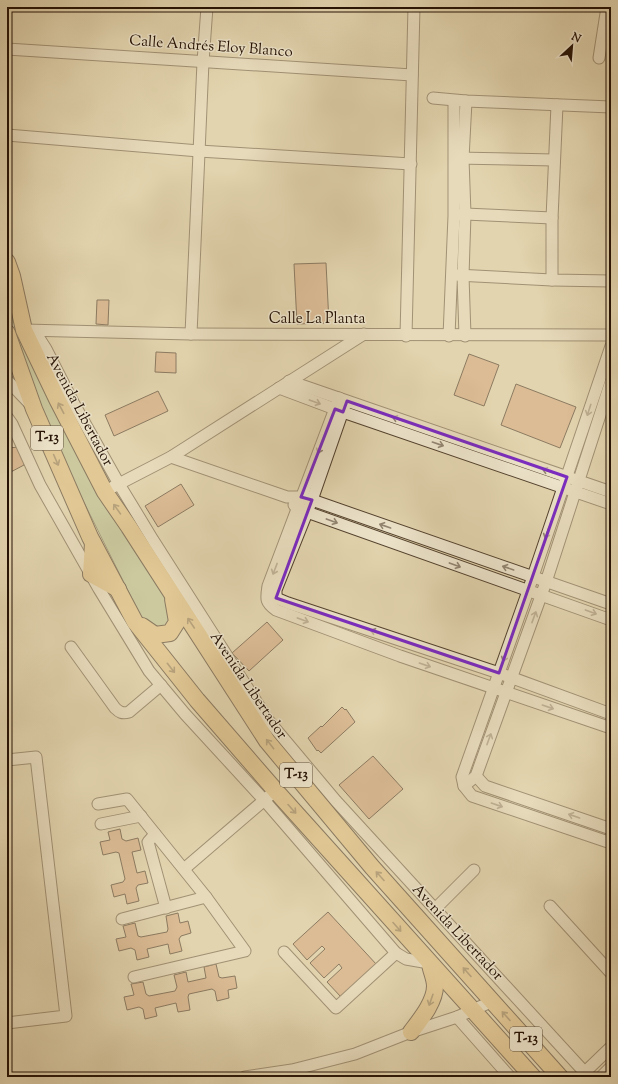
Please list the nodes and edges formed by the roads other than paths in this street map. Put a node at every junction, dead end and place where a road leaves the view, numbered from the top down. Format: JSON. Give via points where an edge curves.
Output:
{"nodes":[{"id":1,"x":207,"y":7,"type":"edge"},
{"id":2,"x":414,"y":7,"type":"edge"},
{"id":3,"x":607,"y":7,"type":"edge"},
{"id":4,"x":7,"y":48,"type":"edge"},
{"id":5,"x":599,"y":58,"type":"dead end"},
{"id":6,"x":203,"y":62,"type":"junction"},
{"id":7,"x":412,"y":75,"type":"junction"},
{"id":8,"x":433,"y":98,"type":"dead end"},
{"id":9,"x":454,"y":101,"type":"junction"},
{"id":10,"x":466,"y":101,"type":"junction"},
{"id":11,"x":557,"y":105,"type":"junction"},
{"id":12,"x":611,"y":107,"type":"edge"},
{"id":13,"x":7,"y":135,"type":"edge"},
{"id":14,"x":199,"y":151,"type":"junction"},
{"id":15,"x":458,"y":158,"type":"junction"},
{"id":16,"x":554,"y":160,"type":"junction"},
{"id":17,"x":411,"y":164,"type":"junction"},
{"id":18,"x":465,"y":214,"type":"junction"},
{"id":19,"x":454,"y":216,"type":"junction"},
{"id":20,"x":552,"y":218,"type":"junction"},
{"id":21,"x":7,"y":254,"type":"edge"},
{"id":22,"x":9,"y":269,"type":"edge"},
{"id":23,"x":452,"y":275,"type":"junction"},
{"id":24,"x":463,"y":276,"type":"junction"},
{"id":25,"x":552,"y":280,"type":"junction"},
{"id":26,"x":611,"y":281,"type":"edge"},
{"id":27,"x":24,"y":330,"type":"junction"},
{"id":28,"x":7,"y":333,"type":"edge"},
{"id":29,"x":191,"y":334,"type":"junction"},
{"id":30,"x":364,"y":334,"type":"junction"},
{"id":31,"x":406,"y":336,"type":"junction"},
{"id":32,"x":449,"y":336,"type":"junction"},
{"id":33,"x":465,"y":336,"type":"junction"},
{"id":34,"x":611,"y":336,"type":"edge"},
{"id":35,"x":611,"y":346,"type":"edge"},
{"id":36,"x":7,"y":380,"type":"edge"},
{"id":37,"x":289,"y":381,"type":"junction"},
{"id":38,"x":597,"y":384,"type":"junction"},
{"id":39,"x":610,"y":386,"type":"edge"},
{"id":40,"x":279,"y":388,"type":"junction"},
{"id":41,"x":343,"y":400,"type":"junction"},
{"id":42,"x":34,"y":409,"type":"junction"},
{"id":43,"x":339,"y":410,"type":"junction"},
{"id":44,"x":7,"y":416,"type":"edge"},
{"id":45,"x":171,"y":457,"type":"junction"},
{"id":46,"x":565,"y":482,"type":"junction"},
{"id":47,"x":577,"y":487,"type":"junction"},
{"id":48,"x":112,"y":488,"type":"junction"},
{"id":49,"x":611,"y":492,"type":"edge"},
{"id":50,"x":287,"y":497,"type":"junction"},
{"id":51,"x":306,"y":499,"type":"junction"},
{"id":52,"x":611,"y":504,"type":"edge"},
{"id":53,"x":302,"y":510,"type":"junction"},
{"id":54,"x":129,"y":527,"type":"junction"},
{"id":55,"x":153,"y":540,"type":"junction"},
{"id":56,"x":93,"y":541,"type":"junction"},
{"id":57,"x":91,"y":574,"type":"junction"},
{"id":58,"x":532,"y":576,"type":"junction"},
{"id":59,"x":546,"y":582,"type":"junction"},
{"id":60,"x":118,"y":589,"type":"junction"},
{"id":61,"x":528,"y":591,"type":"junction"},
{"id":62,"x":172,"y":594,"type":"junction"},
{"id":63,"x":542,"y":595,"type":"junction"},
{"id":64,"x":272,"y":601,"type":"junction"},
{"id":65,"x":611,"y":604,"type":"edge"},
{"id":66,"x":611,"y":620,"type":"edge"},
{"id":67,"x":135,"y":622,"type":"junction"},
{"id":68,"x":404,"y":642,"type":"junction"},
{"id":69,"x":71,"y":647,"type":"dead end"},
{"id":70,"x":400,"y":656,"type":"junction"},
{"id":71,"x":499,"y":673,"type":"junction"},
{"id":72,"x":512,"y":678,"type":"junction"},
{"id":73,"x":160,"y":685,"type":"junction"},
{"id":74,"x":493,"y":688,"type":"junction"},
{"id":75,"x":506,"y":693,"type":"junction"},
{"id":76,"x":611,"y":714,"type":"edge"},
{"id":77,"x":611,"y":728,"type":"edge"},
{"id":78,"x":7,"y":760,"type":"edge"},
{"id":79,"x":476,"y":776,"type":"junction"},
{"id":80,"x":464,"y":786,"type":"junction"},
{"id":81,"x":270,"y":795,"type":"junction"},
{"id":82,"x":98,"y":804,"type":"dead end"},
{"id":83,"x":141,"y":816,"type":"junction"},
{"id":84,"x":101,"y":824,"type":"dead end"},
{"id":85,"x":611,"y":829,"type":"edge"},
{"id":86,"x":155,"y":834,"type":"junction"},
{"id":87,"x":611,"y":843,"type":"edge"},
{"id":88,"x":184,"y":869,"type":"junction"},
{"id":89,"x":474,"y":870,"type":"dead end"},
{"id":90,"x":206,"y":897,"type":"junction"},
{"id":91,"x":550,"y":906,"type":"dead end"},
{"id":92,"x":166,"y":908,"type":"junction"},
{"id":93,"x":435,"y":910,"type":"junction"},
{"id":94,"x":122,"y":918,"type":"dead end"},
{"id":95,"x":284,"y":952,"type":"dead end"},
{"id":96,"x":396,"y":953,"type":"junction"},
{"id":97,"x":430,"y":963,"type":"junction"},
{"id":98,"x":611,"y":973,"type":"edge"},
{"id":99,"x":134,"y":977,"type":"dead end"},
{"id":100,"x":493,"y":1001,"type":"junction"},
{"id":101,"x":472,"y":1010,"type":"junction"},
{"id":102,"x":457,"y":1017,"type":"junction"},
{"id":103,"x":7,"y":1023,"type":"edge"},
{"id":104,"x":410,"y":1032,"type":"junction"},
{"id":105,"x":611,"y":1047,"type":"edge"},
{"id":106,"x":611,"y":1067,"type":"edge"},
{"id":107,"x":587,"y":1075,"type":"edge"},
{"id":108,"x":245,"y":1077,"type":"edge"},
{"id":109,"x":510,"y":1077,"type":"edge"},
{"id":110,"x":533,"y":1077,"type":"edge"},
{"id":111,"x":560,"y":1077,"type":"edge"},
{"id":112,"x":600,"y":1077,"type":"edge"}],
"edges":[{"from":1,"to":6,"type":"street"},
{"from":2,"to":7,"type":"street"},
{"from":3,"to":5,"type":"street"},
{"from":4,"to":6,"type":"street","name":"Calle Andrés Eloy Blanco"},
{"from":6,"to":7,"type":"street","name":"Calle Andrés Eloy Blanco"},
{"from":6,"to":14,"type":"street"},
{"from":7,"to":17,"type":"street"},
{"from":8,"to":9,"type":"street"},
{"from":9,"to":10,"type":"street"},
{"from":9,"to":15,"type":"street"},
{"from":10,"to":11,"type":"street"},
{"from":10,"to":15,"type":"street"},
{"from":11,"to":12,"type":"street"},
{"from":11,"to":16,"type":"street"},
{"from":13,"to":14,"type":"street"},
{"from":14,"to":17,"type":"street"},
{"from":14,"to":29,"type":"street"},
{"from":15,"to":16,"type":"street"},
{"from":15,"to":18,"type":"street"},
{"from":15,"to":19,"type":"street"},
{"from":16,"to":20,"type":"street"},
{"from":17,"to":31,"type":"street"},
{"from":18,"to":19,"type":"street"},
{"from":18,"to":20,"type":"street"},
{"from":18,"to":24,"type":"street"},
{"from":19,"to":23,"type":"street"},
{"from":20,"to":25,"type":"street"},
{"from":21,"to":22,"type":"street","name":"Avenida Libertador"},
{"from":22,"to":27,"type":"highway","name":"Avenida Libertador","number":"T-13"},
{"from":23,"to":24,"type":"street"},
{"from":23,"to":32,"type":"street"},
{"from":24,"to":25,"type":"street"},
{"from":24,"to":33,"type":"street"},
{"from":25,"to":26,"type":"street"},
{"from":27,"to":29,"type":"street","name":"Calle La Planta"},
{"from":27,"to":48,"type":"highway","name":"Avenida Libertador","number":"T-13","via":[[57,399]]},
{"from":28,"to":42,"type":"highway","number":"T-13"},
{"from":29,"to":30,"type":"street","name":"Calle La Planta"},
{"from":30,"to":31,"type":"street","name":"Calle La Planta"},
{"from":30,"to":37,"type":"street"},
{"from":31,"to":32,"type":"street","name":"Calle La Planta"},
{"from":32,"to":33,"type":"street","name":"Calle La Planta"},
{"from":33,"to":34,"type":"street","name":"Calle La Planta"},
{"from":35,"to":38,"type":"street"},
{"from":36,"to":42,"type":"street"},
{"from":37,"to":40,"type":"street"},
{"from":37,"to":41,"type":"street"},
{"from":38,"to":39,"type":"street"},
{"from":38,"to":46,"type":"street","one_way":true},
{"from":39,"to":47,"type":"street"},
{"from":40,"to":43,"type":"street","one_way":true},
{"from":40,"to":45,"type":"street"},
{"from":41,"to":43,"type":"street"},
{"from":46,"to":41,"type":"street","one_way":true},
{"from":42,"to":56,"type":"highway","number":"T-13","one_way":true},
{"from":43,"to":46,"type":"street","one_way":true},
{"from":43,"to":51,"type":"street"},
{"from":44,"to":57,"type":"street","via":[[40,485]]},
{"from":45,"to":48,"type":"street"},
{"from":45,"to":50,"type":"street"},
{"from":46,"to":47,"type":"street"},
{"from":46,"to":58,"type":"street","one_way":true},
{"from":47,"to":49,"type":"street"},
{"from":47,"to":52,"type":"street"},
{"from":47,"to":59,"type":"street"},
{"from":54,"to":48,"type":"highway","name":"Avenida Libertador","number":"T-13","one_way":true},
{"from":48,"to":55,"type":"street","name":"Avenida Libertador"},
{"from":50,"to":51,"type":"street"},
{"from":50,"to":53,"type":"street"},
{"from":51,"to":53,"type":"street"},
{"from":58,"to":51,"type":"street","one_way":true},
{"from":53,"to":61,"type":"street","one_way":true},
{"from":53,"to":64,"type":"street","via":[[268,586],[266,598]]},
{"from":54,"to":55,"type":"highway","number":"T-13"},
{"from":54,"to":62,"type":"highway","name":"Avenida Libertador","number":"T-13"},
{"from":55,"to":93,"type":"street","name":"Avenida Libertador","via":[[268,720],[336,801]]},
{"from":56,"to":57,"type":"highway"},
{"from":56,"to":60,"type":"highway","number":"T-13"},
{"from":57,"to":60,"type":"highway"},
{"from":57,"to":73,"type":"street"},
{"from":58,"to":59,"type":"street"},
{"from":58,"to":61,"type":"street"},
{"from":59,"to":63,"type":"street"},
{"from":59,"to":65,"type":"street"},
{"from":60,"to":67,"type":"highway","number":"T-13"},
{"from":61,"to":63,"type":"street"},
{"from":61,"to":71,"type":"street","one_way":true},
{"from":62,"to":67,"type":"highway","number":"T-13","via":[[177,622],[170,633],[155,635]]},
{"from":100,"to":62,"type":"highway","name":"Avenida Libertador","number":"T-13","one_way":true,"via":[[372,867],[267,741]]},
{"from":63,"to":66,"type":"street","one_way":true},
{"from":72,"to":63,"type":"street","one_way":true},
{"from":68,"to":64,"type":"street","one_way":true},
{"from":64,"to":70,"type":"street","one_way":true,"via":[[276,610]]},
{"from":67,"to":81,"type":"highway","number":"T-13","one_way":true},
{"from":68,"to":70,"type":"street"},
{"from":68,"to":71,"type":"street"},
{"from":69,"to":73,"type":"street","via":[[119,712],[129,712]]},
{"from":70,"to":74,"type":"street","one_way":true},
{"from":71,"to":72,"type":"street"},
{"from":71,"to":74,"type":"street"},
{"from":72,"to":75,"type":"street"},
{"from":72,"to":76,"type":"street"},
{"from":73,"to":81,"type":"street"},
{"from":74,"to":75,"type":"street"},
{"from":74,"to":80,"type":"street","via":[[462,777]]},
{"from":75,"to":77,"type":"street","one_way":true},
{"from":79,"to":75,"type":"street","one_way":true},
{"from":78,"to":103,"type":"street","via":[[36,757],[66,1016]]},
{"from":79,"to":80,"type":"street"},
{"from":85,"to":79,"type":"street","one_way":true,"via":[[485,786]]},
{"from":80,"to":87,"type":"street","one_way":true,"via":[[472,796]]},
{"from":81,"to":88,"type":"street"},
{"from":81,"to":96,"type":"street"},
{"from":81,"to":97,"type":"highway","number":"T-13","one_way":true},
{"from":82,"to":83,"type":"street","via":[[127,799]]},
{"from":83,"to":84,"type":"street"},
{"from":83,"to":86,"type":"street"},
{"from":86,"to":88,"type":"street"},
{"from":86,"to":92,"type":"street","via":[[148,842]]},
{"from":88,"to":90,"type":"street"},
{"from":89,"to":93,"type":"street"},
{"from":90,"to":92,"type":"street"},
{"from":90,"to":99,"type":"street","via":[[245,952]]},
{"from":91,"to":98,"type":"street"},
{"from":92,"to":94,"type":"street"},
{"from":93,"to":107,"type":"street","name":"Avenida Libertador"},
{"from":95,"to":96,"type":"street","via":[[336,1008]]},
{"from":96,"to":97,"type":"street","via":[[406,959]]},
{"from":97,"to":101,"type":"highway","number":"T-13"},
{"from":97,"to":104,"type":"highway","one_way":true,"via":[[435,986],[432,997],[422,1017]]},
{"from":100,"to":101,"type":"street"},
{"from":111,"to":100,"type":"highway","name":"Avenida Libertador","number":"T-13","one_way":true},
{"from":101,"to":102,"type":"street"},
{"from":101,"to":110,"type":"highway","number":"T-13"},
{"from":102,"to":104,"type":"street"},
{"from":102,"to":109,"type":"street"},
{"from":104,"to":108,"type":"street","via":[[356,1054],[292,1070]]},
{"from":105,"to":107,"type":"street"},
{"from":106,"to":112,"type":"street"}]}
